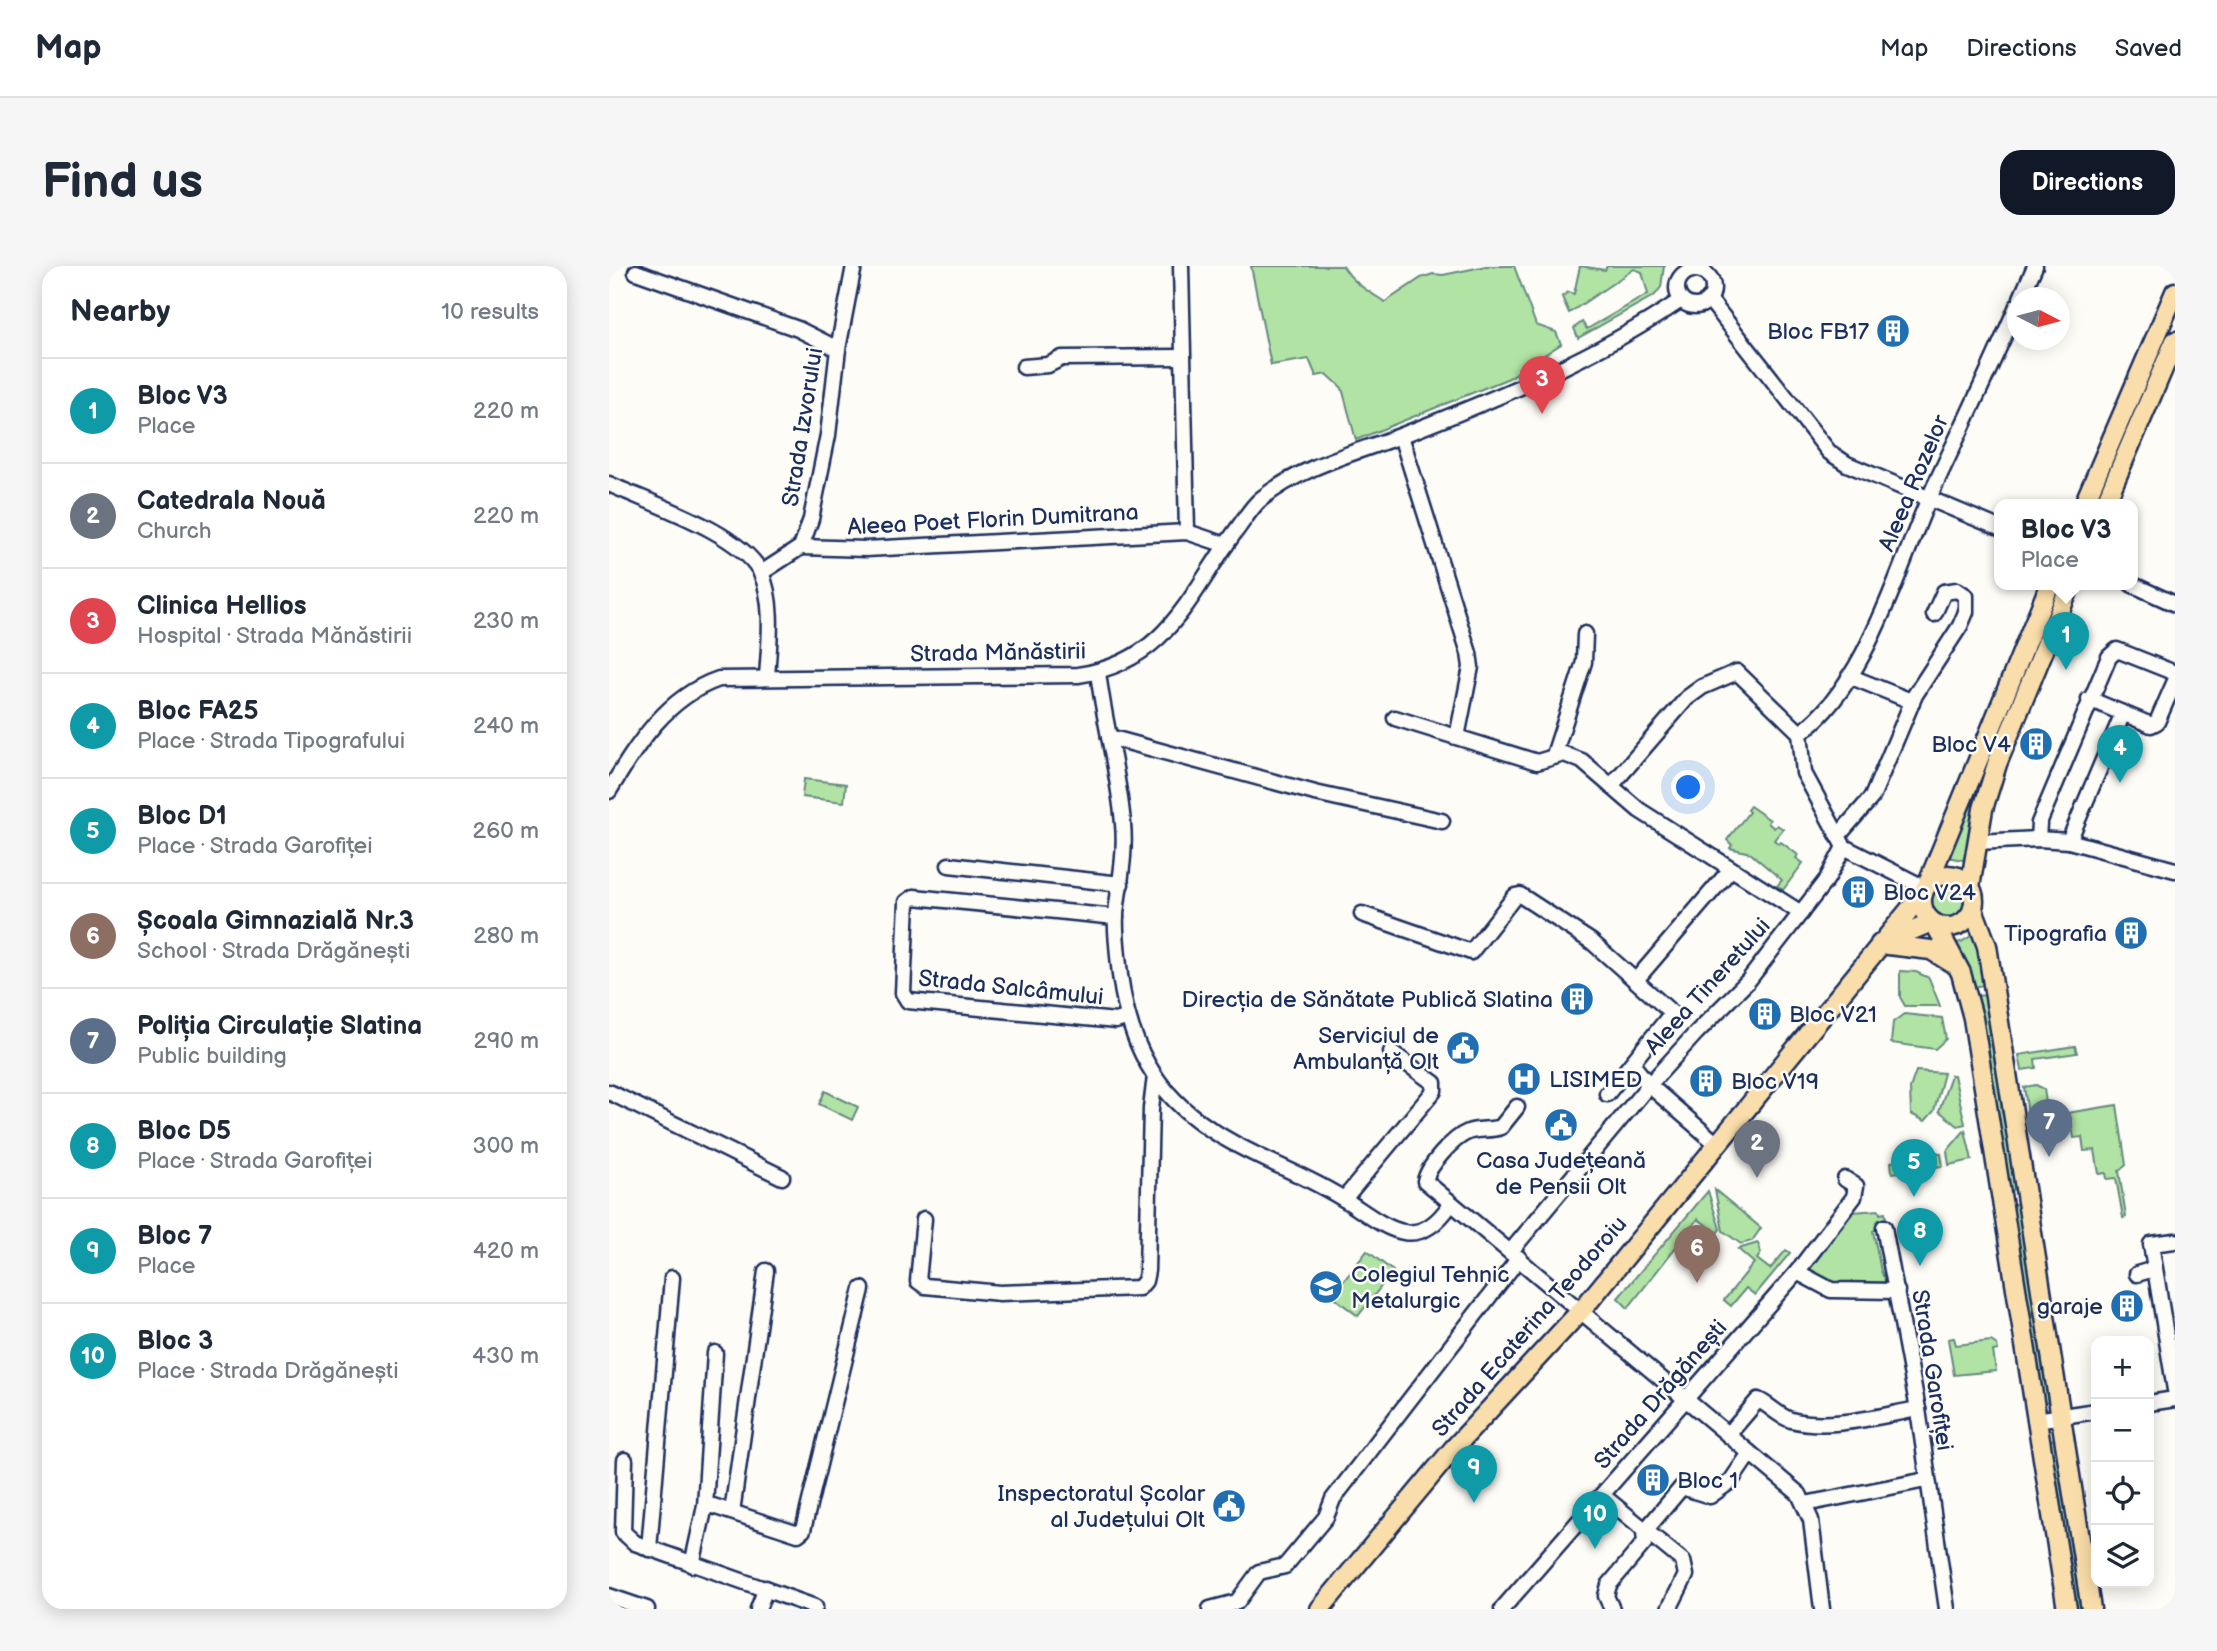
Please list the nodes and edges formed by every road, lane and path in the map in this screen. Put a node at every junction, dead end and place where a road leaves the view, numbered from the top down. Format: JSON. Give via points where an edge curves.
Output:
{"nodes":[{"id":1,"x":853,"y":266,"type":"edge"},
{"id":2,"x":1181,"y":266,"type":"edge"},
{"id":3,"x":2035,"y":266,"type":"edge"},
{"id":4,"x":1692,"y":268,"type":"edge"},
{"id":5,"x":636,"y":272,"type":"dead end"},
{"id":6,"x":2026,"y":287,"type":"edge"},
{"id":7,"x":2175,"y":292,"type":"edge"},
{"id":8,"x":1709,"y":299,"type":"junction"},
{"id":9,"x":1681,"y":300,"type":"junction"},
{"id":10,"x":2007,"y":330,"type":"edge"},
{"id":11,"x":2175,"y":341,"type":"edge"},
{"id":12,"x":838,"y":349,"type":"junction"},
{"id":13,"x":1182,"y":357,"type":"junction"},
{"id":14,"x":1024,"y":367,"type":"dead end"},
{"id":15,"x":1401,"y":436,"type":"junction"},
{"id":16,"x":609,"y":484,"type":"edge"},
{"id":17,"x":1929,"y":499,"type":"junction"},
{"id":18,"x":2086,"y":499,"type":"edge"},
{"id":19,"x":2107,"y":499,"type":"edge"},
{"id":20,"x":1994,"y":526,"type":"edge"},
{"id":21,"x":1187,"y":532,"type":"junction"},
{"id":22,"x":1226,"y":545,"type":"junction"},
{"id":23,"x":801,"y":547,"type":"junction"},
{"id":24,"x":761,"y":573,"type":"junction"},
{"id":25,"x":2138,"y":588,"type":"edge"},
{"id":26,"x":2048,"y":590,"type":"edge"},
{"id":27,"x":2069,"y":590,"type":"edge"},
{"id":28,"x":2175,"y":604,"type":"edge"},
{"id":29,"x":1934,"y":614,"type":"dead end"},
{"id":30,"x":1585,"y":634,"type":"dead end"},
{"id":31,"x":1098,"y":672,"type":"junction"},
{"id":32,"x":2175,"y":673,"type":"edge"},
{"id":33,"x":1849,"y":676,"type":"junction"},
{"id":34,"x":767,"y":677,"type":"junction"},
{"id":35,"x":2175,"y":681,"type":"edge"},
{"id":36,"x":2089,"y":699,"type":"junction"},
{"id":37,"x":1911,"y":701,"type":"junction"},
{"id":38,"x":2123,"y":713,"type":"junction"},
{"id":39,"x":1395,"y":718,"type":"dead end"},
{"id":40,"x":1800,"y":733,"type":"junction"},
{"id":41,"x":1109,"y":737,"type":"junction"},
{"id":42,"x":1457,"y":737,"type":"junction"},
{"id":43,"x":1554,"y":755,"type":"junction"},
{"id":44,"x":1611,"y":786,"type":"junction"},
{"id":45,"x":609,"y":791,"type":"edge"},
{"id":46,"x":1442,"y":821,"type":"dead end"},
{"id":47,"x":2038,"y":839,"type":"junction"},
{"id":48,"x":1841,"y":841,"type":"junction"},
{"id":49,"x":2069,"y":841,"type":"junction"},
{"id":50,"x":1977,"y":842,"type":"junction"},
{"id":51,"x":949,"y":865,"type":"dead end"},
{"id":52,"x":1731,"y":869,"type":"junction"},
{"id":53,"x":2175,"y":870,"type":"edge"},
{"id":54,"x":1121,"y":884,"type":"junction"},
{"id":55,"x":1971,"y":887,"type":"junction"},
{"id":56,"x":1925,"y":888,"type":"junction"},
{"id":57,"x":1973,"y":909,"type":"junction"},
{"id":58,"x":1801,"y":913,"type":"junction"},
{"id":59,"x":1362,"y":914,"type":"dead end"},
{"id":60,"x":1116,"y":917,"type":"junction"},
{"id":61,"x":1934,"y":923,"type":"junction"},
{"id":62,"x":1880,"y":944,"type":"junction"},
{"id":63,"x":1958,"y":968,"type":"junction"},
{"id":64,"x":1636,"y":980,"type":"junction"},
{"id":65,"x":1126,"y":1017,"type":"junction"},
{"id":66,"x":1391,"y":1052,"type":"dead end"},
{"id":67,"x":1632,"y":1064,"type":"junction"},
{"id":68,"x":1156,"y":1076,"type":"junction"},
{"id":69,"x":1649,"y":1085,"type":"junction"},
{"id":70,"x":609,"y":1092,"type":"edge"},
{"id":71,"x":1607,"y":1094,"type":"dead end"},
{"id":72,"x":1517,"y":1107,"type":"dead end"},
{"id":73,"x":1718,"y":1145,"type":"junction"},
{"id":74,"x":782,"y":1177,"type":"dead end"},
{"id":75,"x":1845,"y":1179,"type":"dead end"},
{"id":76,"x":1343,"y":1199,"type":"junction"},
{"id":77,"x":1450,"y":1205,"type":"junction"},
{"id":78,"x":924,"y":1219,"type":"dead end"},
{"id":79,"x":1884,"y":1227,"type":"dead end"},
{"id":80,"x":2175,"y":1241,"type":"edge"},
{"id":81,"x":1515,"y":1255,"type":"junction"},
{"id":82,"x":2154,"y":1269,"type":"junction"},
{"id":83,"x":766,"y":1271,"type":"dead end"},
{"id":84,"x":1797,"y":1272,"type":"junction"},
{"id":85,"x":2137,"y":1274,"type":"dead end"},
{"id":86,"x":672,"y":1278,"type":"dead end"},
{"id":87,"x":862,"y":1289,"type":"dead end"},
{"id":88,"x":1897,"y":1291,"type":"junction"},
{"id":89,"x":1581,"y":1311,"type":"junction"},
{"id":90,"x":715,"y":1353,"type":"dead end"},
{"id":91,"x":2175,"y":1390,"type":"edge"},
{"id":92,"x":1686,"y":1399,"type":"junction"},
{"id":93,"x":2175,"y":1399,"type":"edge"},
{"id":94,"x":2154,"y":1402,"type":"edge"},
{"id":95,"x":1918,"y":1409,"type":"junction"},
{"id":96,"x":2091,"y":1412,"type":"edge"},
{"id":97,"x":2062,"y":1416,"type":"junction"},
{"id":98,"x":2036,"y":1420,"type":"junction"},
{"id":99,"x":1728,"y":1435,"type":"junction"},
{"id":100,"x":1750,"y":1453,"type":"junction"},
{"id":101,"x":625,"y":1460,"type":"dead end"},
{"id":102,"x":1926,"y":1480,"type":"junction"},
{"id":103,"x":1602,"y":1495,"type":"junction"},
{"id":104,"x":1805,"y":1504,"type":"junction"},
{"id":105,"x":705,"y":1506,"type":"junction"},
{"id":106,"x":732,"y":1512,"type":"junction"},
{"id":107,"x":1644,"y":1532,"type":"junction"},
{"id":108,"x":649,"y":1549,"type":"junction"},
{"id":109,"x":692,"y":1565,"type":"junction"},
{"id":110,"x":767,"y":1588,"type":"junction"},
{"id":111,"x":609,"y":1596,"type":"edge"},
{"id":112,"x":815,"y":1606,"type":"dead end"},
{"id":113,"x":647,"y":1609,"type":"edge"},
{"id":114,"x":758,"y":1609,"type":"edge"},
{"id":115,"x":1210,"y":1609,"type":"edge"},
{"id":116,"x":1320,"y":1609,"type":"edge"},
{"id":117,"x":1502,"y":1609,"type":"edge"},
{"id":118,"x":1612,"y":1609,"type":"edge"},
{"id":119,"x":1669,"y":1609,"type":"edge"},
{"id":120,"x":1822,"y":1609,"type":"edge"},
{"id":121,"x":1947,"y":1609,"type":"edge"},
{"id":122,"x":2067,"y":1609,"type":"edge"},
{"id":123,"x":2091,"y":1609,"type":"edge"}],
"edges":[{"from":1,"to":12,"type":"street","name":"Strada Izvorului"},
{"from":2,"to":13,"type":"street"},
{"from":3,"to":6,"type":"street"},
{"from":4,"to":8,"type":"street","via":[[1710,278],[1713,289]]},
{"from":4,"to":9,"type":"street","via":[[1678,279]]},
{"from":5,"to":12,"type":"street","via":[[798,328]]},
{"from":7,"to":18,"type":"main road"},
{"from":8,"to":9,"type":"street","via":[[1695,306]]},
{"from":8,"to":17,"type":"street","via":[[1829,452]]},
{"from":9,"to":15,"type":"street","name":"Strada Mănăstirii","via":[[1555,369]]},
{"from":10,"to":17,"type":"street","name":"Aleea Rozelor"},
{"from":11,"to":19,"type":"main road"},
{"from":12,"to":23,"type":"street","name":"Strada Izvorului","via":[[819,490]]},
{"from":13,"to":14,"type":"street","via":[[1062,358],[1048,365]]},
{"from":13,"to":21,"type":"street"},
{"from":15,"to":22,"type":"street","name":"Strada Mănăstirii","via":[[1321,463],[1292,478],[1259,501]]},
{"from":15,"to":42,"type":"street","via":[[1469,653],[1471,667]]},
{"from":16,"to":24,"type":"street","via":[[736,543]]},
{"from":17,"to":20,"type":"street"},
{"from":17,"to":33,"type":"street","name":"Aleea Rozelor","via":[[1886,606]]},
{"from":21,"to":22,"type":"street"},
{"from":21,"to":23,"type":"street","name":"Aleea Poet Florin Dumitrana","via":[[866,549]]},
{"from":22,"to":31,"type":"street","name":"Strada Mănăstirii","via":[[1188,607],[1160,638],[1138,656]]},
{"from":23,"to":24,"type":"street"},
{"from":24,"to":34,"type":"street","via":[[769,620]]},
{"from":25,"to":28,"type":"street"},
{"from":26,"to":56,"type":"main road","name":"Strada Ecaterina Teodoroiu"},
{"from":27,"to":50,"type":"main road","via":[[1997,764]]},
{"from":29,"to":37,"type":"street","via":[[1944,592],[1957,590],[1966,596],[1968,604],[1960,626]]},
{"from":30,"to":43,"type":"street","via":[[1584,662]]},
{"from":31,"to":34,"type":"street","name":"Strada Mănăstirii"},
{"from":31,"to":41,"type":"street","name":"Strada Salcâmului"},
{"from":32,"to":36,"type":"street","via":[[2117,650],[2102,669]]},
{"from":33,"to":37,"type":"street"},
{"from":33,"to":40,"type":"street","name":"Aleea Rozelor"},
{"from":34,"to":45,"type":"street","name":"Strada Mănăstirii","via":[[719,679],[684,697],[645,735]]},
{"from":35,"to":38,"type":"street","via":[[2157,722]]},
{"from":36,"to":38,"type":"street"},
{"from":36,"to":47,"type":"street","via":[[2039,823]]},
{"from":37,"to":48,"type":"street","via":[[1871,797]]},
{"from":38,"to":49,"type":"street"},
{"from":39,"to":42,"type":"street"},
{"from":40,"to":44,"type":"street","via":[[1737,673],[1687,698]]},
{"from":40,"to":48,"type":"street","via":[[1804,773]]},
{"from":41,"to":46,"type":"street","via":[[1315,793]]},
{"from":41,"to":54,"type":"street","name":"Strada Salcâmului","via":[[1123,824]]},
{"from":42,"to":43,"type":"street","via":[[1537,762]]},
{"from":43,"to":44,"type":"street","via":[[1582,761]]},
{"from":44,"to":52,"type":"street","via":[[1639,810]]},
{"from":47,"to":49,"type":"street"},
{"from":47,"to":50,"type":"street"},
{"from":48,"to":56,"type":"street"},
{"from":48,"to":58,"type":"street","name":"Aleea Tineretului","via":[[1826,879]]},
{"from":49,"to":53,"type":"street"},
{"from":50,"to":55,"type":"main road"},
{"from":51,"to":54,"type":"street"},
{"from":52,"to":58,"type":"street"},
{"from":52,"to":64,"type":"street"},
{"from":54,"to":60,"type":"street","name":"Strada Salcâmului"},
{"from":55,"to":56,"type":"main road","via":[[1950,874]]},
{"from":55,"to":57,"type":"main road"},
{"from":56,"to":61,"type":"main road","via":[[1923,909]]},
{"from":56,"to":62,"type":"main road","name":"Strada Ecaterina Teodoroiu"},
{"from":57,"to":61,"type":"main road","via":[[1966,920],[1954,926]]},
{"from":57,"to":97,"type":"main road","via":[[1987,946]]},
{"from":58,"to":69,"type":"street","name":"Aleea Tineretului","via":[[1748,981]]},
{"from":59,"to":64,"type":"street","name":"Aleea Tineretului","via":[[1471,952],[1520,895],[1592,942]]},
{"from":60,"to":65,"type":"street","name":"Strada Salcâmului"},
{"from":60,"to":65,"type":"street","name":"Strada Salcâmului","via":[[914,897],[907,902],[903,993],[908,1002],[944,1006],[1116,1021]]},
{"from":61,"to":62,"type":"main road","name":"Strada Ecaterina Teodoroiu"},
{"from":61,"to":63,"type":"main road"},
{"from":62,"to":63,"type":"main road","via":[[1931,950]]},
{"from":62,"to":73,"type":"main road","name":"Strada Ecaterina Teodoroiu"},
{"from":63,"to":98,"type":"main road","via":[[1973,1018]]},
{"from":64,"to":67,"type":"street","name":"Aleea Tineretului","via":[[1672,1013]]},
{"from":65,"to":68,"type":"street","name":"Strada Salcâmului"},
{"from":66,"to":76,"type":"street","via":[[1434,1083],[1434,1091]]},
{"from":67,"to":69,"type":"street","name":"Aleea Tineretului"},
{"from":67,"to":71,"type":"street","name":"Aleea Tineretului"},
{"from":68,"to":76,"type":"street","name":"Strada Salcâmului","via":[[1190,1115],[1230,1143],[1331,1189]]},
{"from":68,"to":78,"type":"street","via":[[1150,1108],[1147,1270],[1139,1288],[1000,1293],[925,1286],[918,1281]]},
{"from":69,"to":73,"type":"street","name":"Aleea Tineretului"},
{"from":69,"to":81,"type":"street","name":"Aleea Tineretului"},
{"from":70,"to":74,"type":"street"},
{"from":72,"to":77,"type":"street","via":[[1501,1127],[1459,1136],[1430,1169],[1425,1181]]},
{"from":73,"to":89,"type":"main road","name":"Strada Ecaterina Teodoroiu"},
{"from":75,"to":84,"type":"street","name":"Strada Drăgănești","via":[[1856,1186],[1854,1197]]},
{"from":76,"to":77,"type":"street","name":"Strada Salcâmului","via":[[1400,1233],[1426,1230]]},
{"from":77,"to":81,"type":"street"},
{"from":79,"to":88,"type":"street","name":"Strada Garofiței"},
{"from":80,"to":82,"type":"street","via":[[2151,1244]]},
{"from":81,"to":89,"type":"street"},
{"from":81,"to":115,"type":"street","name":"Strada Ecaterina Teodoroiu","via":[[1333,1499],[1326,1517],[1285,1566],[1259,1572],[1237,1602]]},
{"from":82,"to":85,"type":"street"},
{"from":82,"to":91,"type":"street"},
{"from":83,"to":106,"type":"street"},
{"from":84,"to":88,"type":"street","via":[[1831,1290]]},
{"from":84,"to":92,"type":"street","name":"Strada Drăgănești"},
{"from":86,"to":108,"type":"street"},
{"from":87,"to":106,"type":"street","via":[[803,1530],[797,1534]]},
{"from":88,"to":95,"type":"street","name":"Strada Garofiței"},
{"from":89,"to":92,"type":"street"},
{"from":89,"to":116,"type":"main road","name":"Strada Ecaterina Teodoroiu","via":[[1453,1449]]},
{"from":90,"to":105,"type":"street"},
{"from":92,"to":99,"type":"street"},
{"from":92,"to":103,"type":"street","name":"Strada Drăgănești"},
{"from":93,"to":94,"type":"street"},
{"from":95,"to":99,"type":"street","via":[[1841,1422],[1806,1421],[1789,1419],[1758,1400]]},
{"from":95,"to":102,"type":"street","name":"Strada Garofiței"},
{"from":96,"to":97,"type":"street"},
{"from":97,"to":98,"type":"street"},
{"from":97,"to":123,"type":"main road"},
{"from":98,"to":122,"type":"main road"},
{"from":99,"to":100,"type":"street"},
{"from":100,"to":104,"type":"street"},
{"from":100,"to":107,"type":"street","via":[[1731,1481],[1710,1496],[1682,1487]]},
{"from":101,"to":108,"type":"street","via":[[622,1532]]},
{"from":102,"to":104,"type":"street","name":"Strada Garofiței"},
{"from":102,"to":121,"type":"street","name":"Strada Garofiței"},
{"from":103,"to":107,"type":"street"},
{"from":103,"to":117,"type":"street","name":"Strada Drăgănești"},
{"from":104,"to":120,"type":"street"},
{"from":105,"to":106,"type":"street"},
{"from":105,"to":109,"type":"street"},
{"from":107,"to":118,"type":"street","via":[[1645,1542],[1609,1585],[1606,1596]]},
{"from":107,"to":119,"type":"street","via":[[1683,1561],[1686,1576]]},
{"from":108,"to":109,"type":"street"},
{"from":109,"to":110,"type":"street"},
{"from":110,"to":112,"type":"street"},
{"from":110,"to":114,"type":"street"},
{"from":111,"to":113,"type":"street"}]}
